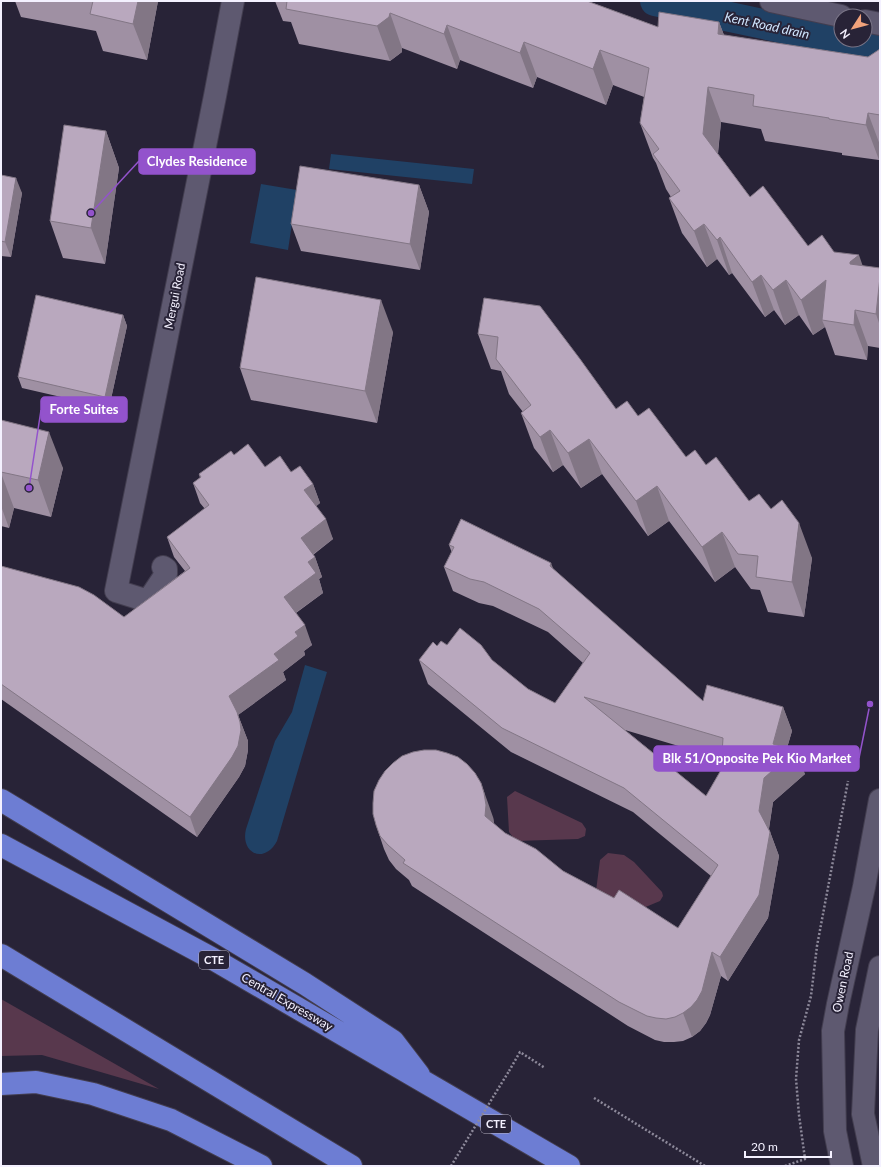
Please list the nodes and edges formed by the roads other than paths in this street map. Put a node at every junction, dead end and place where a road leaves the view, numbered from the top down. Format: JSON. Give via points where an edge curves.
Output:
{"nodes":[{"id":1,"x":233,"y":1,"type":"edge"},
{"id":2,"x":771,"y":1,"type":"edge"},
{"id":3,"x":833,"y":14,"type":"edge"},
{"id":4,"x":163,"y":567,"type":"dead end"},
{"id":5,"x":1,"y":800,"type":"edge"},
{"id":6,"x":880,"y":800,"type":"edge"},
{"id":7,"x":1,"y":845,"type":"edge"},
{"id":8,"x":872,"y":887,"type":"edge"},
{"id":9,"x":1,"y":955,"type":"edge"},
{"id":10,"x":880,"y":967,"type":"edge"},
{"id":11,"x":424,"y":1081,"type":"junction"},
{"id":12,"x":1,"y":1084,"type":"edge"},
{"id":13,"x":261,"y":1166,"type":"edge"},
{"id":14,"x":351,"y":1166,"type":"edge"},
{"id":15,"x":569,"y":1166,"type":"edge"},
{"id":16,"x":842,"y":1166,"type":"edge"},
{"id":17,"x":874,"y":1166,"type":"edge"}],
"edges":[{"from":1,"to":4,"type":"street","name":"Mergui Road","via":[[116,591],[148,600],[166,574]]},
{"from":2,"to":3,"type":"street"},
{"from":5,"to":11,"type":"highway","via":[[305,984],[393,1041]]},
{"from":6,"to":8,"type":"street","name":"Owen Road"},
{"from":7,"to":11,"type":"highway","name":"Central Expressway","number":"CTE","via":[[213,959]]},
{"from":8,"to":16,"type":"street","name":"Owen Road","via":[[838,1004],[833,1031],[835,1131]]},
{"from":9,"to":14,"type":"highway"},
{"from":10,"to":17,"type":"street","via":[[867,1030],[863,1114]]},
{"from":11,"to":15,"type":"highway","name":"Central Expressway","number":"CTE"},
{"from":12,"to":13,"type":"highway","via":[[36,1082],[93,1094],[171,1120]]}]}
